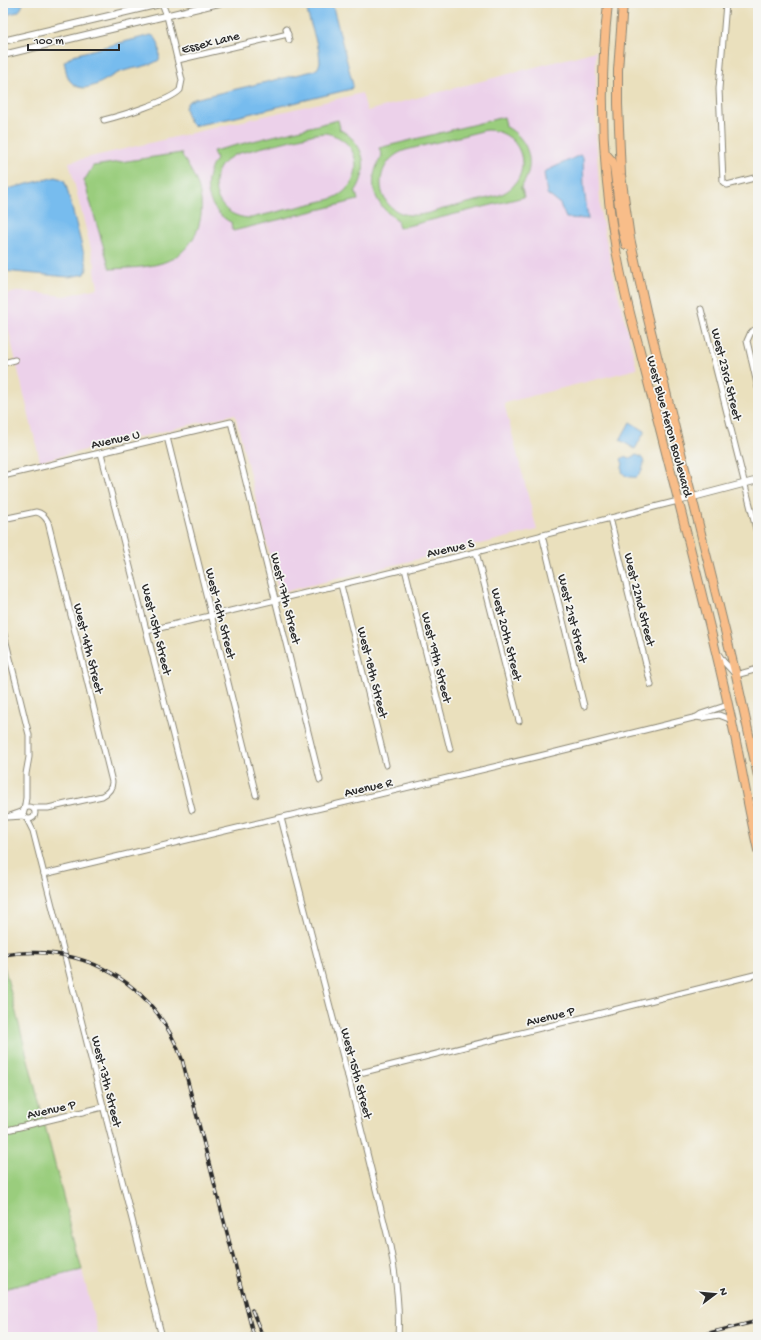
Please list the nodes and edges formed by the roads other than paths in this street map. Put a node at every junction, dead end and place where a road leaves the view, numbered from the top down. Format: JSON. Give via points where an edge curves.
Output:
{"nodes":[{"id":1,"x":163,"y":3,"type":"edge"},
{"id":2,"x":219,"y":3,"type":"edge"},
{"id":3,"x":608,"y":3,"type":"edge"},
{"id":4,"x":623,"y":3,"type":"edge"},
{"id":5,"x":726,"y":3,"type":"edge"},
{"id":6,"x":167,"y":16,"type":"junction"},
{"id":7,"x":289,"y":40,"type":"dead end"},
{"id":8,"x":3,"y":41,"type":"edge"},
{"id":9,"x":3,"y":55,"type":"edge"},
{"id":10,"x":178,"y":60,"type":"junction"},
{"id":11,"x":104,"y":120,"type":"dead end"},
{"id":12,"x":604,"y":128,"type":"junction"},
{"id":13,"x":619,"y":142,"type":"junction"},
{"id":14,"x":604,"y":153,"type":"junction"},
{"id":15,"x":758,"y":177,"type":"edge"},
{"id":16,"x":632,"y":248,"type":"junction"},
{"id":17,"x":701,"y":309,"type":"dead end"},
{"id":18,"x":758,"y":328,"type":"edge"},
{"id":19,"x":15,"y":360,"type":"dead end"},
{"id":20,"x":3,"y":363,"type":"edge"},
{"id":21,"x":758,"y":388,"type":"edge"},
{"id":22,"x":231,"y":422,"type":"joint"},
{"id":23,"x":167,"y":437,"type":"junction"},
{"id":24,"x":101,"y":453,"type":"junction"},
{"id":25,"x":3,"y":476,"type":"edge"},
{"id":26,"x":758,"y":480,"type":"edge"},
{"id":27,"x":745,"y":483,"type":"junction"},
{"id":28,"x":692,"y":497,"type":"junction"},
{"id":29,"x":678,"y":501,"type":"junction"},
{"id":30,"x":3,"y":518,"type":"edge"},
{"id":31,"x":610,"y":518,"type":"junction"},
{"id":32,"x":542,"y":535,"type":"junction"},
{"id":33,"x":758,"y":537,"type":"edge"},
{"id":34,"x":476,"y":552,"type":"junction"},
{"id":35,"x":405,"y":569,"type":"junction"},
{"id":36,"x":341,"y":585,"type":"junction"},
{"id":37,"x":276,"y":600,"type":"junction"},
{"id":38,"x":211,"y":616,"type":"junction"},
{"id":39,"x":3,"y":630,"type":"edge"},
{"id":40,"x":147,"y":631,"type":"junction"},
{"id":41,"x":715,"y":649,"type":"junction"},
{"id":42,"x":758,"y":669,"type":"edge"},
{"id":43,"x":736,"y":674,"type":"junction"},
{"id":44,"x":651,"y":685,"type":"dead end"},
{"id":45,"x":728,"y":705,"type":"junction"},
{"id":46,"x":584,"y":706,"type":"dead end"},
{"id":47,"x":697,"y":717,"type":"junction"},
{"id":48,"x":732,"y":720,"type":"junction"},
{"id":49,"x":519,"y":721,"type":"dead end"},
{"id":50,"x":450,"y":749,"type":"dead end"},
{"id":51,"x":386,"y":764,"type":"dead end"},
{"id":52,"x":758,"y":776,"type":"edge"},
{"id":53,"x":320,"y":780,"type":"dead end"},
{"id":54,"x":256,"y":795,"type":"dead end"},
{"id":55,"x":26,"y":798,"type":"junction"},
{"id":56,"x":32,"y":808,"type":"junction"},
{"id":57,"x":48,"y":808,"type":"junction"},
{"id":58,"x":192,"y":810,"type":"dead end"},
{"id":59,"x":25,"y":814,"type":"junction"},
{"id":60,"x":34,"y":816,"type":"junction"},
{"id":61,"x":5,"y":818,"type":"edge"},
{"id":62,"x":281,"y":818,"type":"junction"},
{"id":63,"x":33,"y":831,"type":"junction"},
{"id":64,"x":758,"y":850,"type":"edge"},
{"id":65,"x":44,"y":874,"type":"junction"},
{"id":66,"x":758,"y":974,"type":"edge"},
{"id":67,"x":348,"y":1076,"type":"junction"},
{"id":68,"x":103,"y":1107,"type":"junction"},
{"id":69,"x":3,"y":1131,"type":"edge"},
{"id":70,"x":162,"y":1337,"type":"edge"},
{"id":71,"x":398,"y":1337,"type":"edge"}],
"edges":[{"from":1,"to":6,"type":"street"},
{"from":1,"to":8,"type":"street"},
{"from":2,"to":6,"type":"street"},
{"from":3,"to":12,"type":"main road","name":"West Blue Heron Boulevard","via":[[604,47]]},
{"from":4,"to":13,"type":"main road","name":"West Blue Heron Boulevard","via":[[618,70]]},
{"from":5,"to":15,"type":"street","via":[[719,89],[723,182],[726,185]]},
{"from":6,"to":9,"type":"street"},
{"from":6,"to":10,"type":"street"},
{"from":7,"to":10,"type":"street","name":"Essex Lane","via":[[287,31]]},
{"from":10,"to":11,"type":"street","name":"Essex Lane","via":[[182,80],[178,92]]},
{"from":12,"to":13,"type":"main road"},
{"from":12,"to":14,"type":"main road","name":"West Blue Heron Boulevard"},
{"from":13,"to":16,"type":"main road","name":"West Blue Heron Boulevard","via":[[625,209]]},
{"from":14,"to":16,"type":"main road","via":[[614,166],[622,229],[626,244]]},
{"from":14,"to":29,"type":"main road","name":"West Blue Heron Boulevard","via":[[622,278]]},
{"from":16,"to":28,"type":"main road","name":"West Blue Heron Boulevard"},
{"from":17,"to":27,"type":"street","name":"West 23rd Street"},
{"from":18,"to":21,"type":"street","via":[[751,332],[747,341]]},
{"from":19,"to":20,"type":"street"},
{"from":22,"to":23,"type":"street","name":"Avenue U"},
{"from":22,"to":37,"type":"street","name":"West 17th Street"},
{"from":23,"to":24,"type":"street","name":"Avenue U"},
{"from":23,"to":38,"type":"street","name":"West 16th Street"},
{"from":24,"to":25,"type":"street","name":"Avenue U"},
{"from":24,"to":40,"type":"street","name":"West 15th Street"},
{"from":26,"to":27,"type":"street","name":"Avenue S"},
{"from":27,"to":28,"type":"street","name":"Avenue S"},
{"from":27,"to":33,"type":"street","name":"West 23rd Street"},
{"from":28,"to":29,"type":"street","name":"Avenue S"},
{"from":28,"to":43,"type":"main road","name":"West Blue Heron Boulevard"},
{"from":29,"to":31,"type":"street","name":"Avenue S"},
{"from":29,"to":41,"type":"main road","name":"West Blue Heron Boulevard"},
{"from":30,"to":57,"type":"street","name":"West 14th Street","via":[[32,512],[40,513],[46,518],[112,782],[110,790],[102,796]]},
{"from":31,"to":32,"type":"street","name":"Avenue S"},
{"from":31,"to":44,"type":"street","name":"West 22nd Street"},
{"from":32,"to":34,"type":"street","name":"Avenue S"},
{"from":32,"to":46,"type":"street","name":"West 21st Street"},
{"from":34,"to":35,"type":"street","name":"Avenue S"},
{"from":34,"to":49,"type":"street","name":"West 20th Street"},
{"from":35,"to":36,"type":"street","name":"Avenue S"},
{"from":35,"to":50,"type":"street","name":"West 19th Street"},
{"from":36,"to":37,"type":"street","name":"Avenue S"},
{"from":36,"to":51,"type":"street","name":"West 18th Street"},
{"from":37,"to":38,"type":"street","name":"Avenue S"},
{"from":37,"to":53,"type":"street","name":"West 17th Street"},
{"from":38,"to":40,"type":"street","name":"Avenue S"},
{"from":38,"to":54,"type":"street","name":"West 16th Street"},
{"from":39,"to":55,"type":"street","via":[[29,735]]},
{"from":40,"to":58,"type":"street","name":"West 15th Street"},
{"from":41,"to":43,"type":"street","via":[[723,662]]},
{"from":41,"to":45,"type":"main road","name":"West Blue Heron Boulevard"},
{"from":42,"to":43,"type":"street"},
{"from":43,"to":52,"type":"main road","name":"West Blue Heron Boulevard"},
{"from":45,"to":47,"type":"street","name":"Avenue R"},
{"from":45,"to":48,"type":"main road","name":"West Blue Heron Boulevard"},
{"from":47,"to":48,"type":"street","name":"Avenue R","via":[[719,715]]},
{"from":47,"to":62,"type":"street","name":"Avenue R"},
{"from":48,"to":64,"type":"main road","name":"West Blue Heron Boulevard"},
{"from":55,"to":56,"type":"street"},
{"from":55,"to":59,"type":"street"},
{"from":56,"to":57,"type":"street"},
{"from":56,"to":59,"type":"street","via":[[27,807]]},
{"from":56,"to":60,"type":"street"},
{"from":57,"to":60,"type":"street"},
{"from":59,"to":60,"type":"street","via":[[30,819]]},
{"from":59,"to":61,"type":"street"},
{"from":59,"to":63,"type":"street","name":"West 13th Street"},
{"from":60,"to":63,"type":"street","name":"West 13th Street"},
{"from":62,"to":65,"type":"street","name":"Avenue R"},
{"from":62,"to":67,"type":"street","name":"West 15th Street"},
{"from":63,"to":65,"type":"street","name":"West 13th Street"},
{"from":65,"to":68,"type":"street","name":"West 13th Street"},
{"from":66,"to":67,"type":"street","name":"Avenue P"},
{"from":67,"to":71,"type":"street","name":"West 15th Street","via":[[394,1264],[398,1299]]},
{"from":68,"to":69,"type":"street","name":"Avenue P"},
{"from":68,"to":70,"type":"street","name":"West 13th Street"}]}
